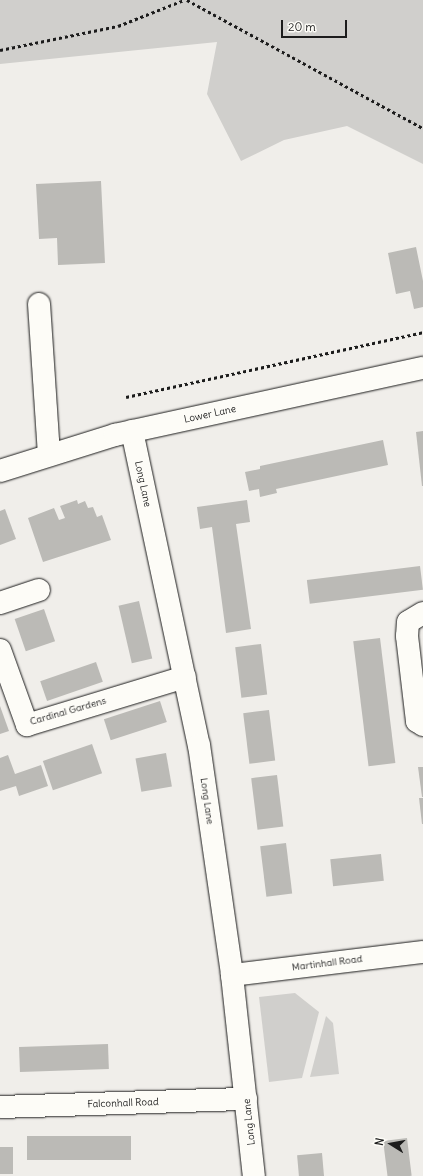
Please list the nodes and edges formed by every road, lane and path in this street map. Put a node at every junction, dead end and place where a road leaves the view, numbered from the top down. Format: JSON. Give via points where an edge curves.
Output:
{"nodes":[{"id":1,"x":184,"y":0,"type":"edge"},
{"id":2,"x":188,"y":0,"type":"edge"},
{"id":3,"x":0,"y":50,"type":"edge"},
{"id":4,"x":423,"y":128,"type":"edge"},
{"id":5,"x":39,"y":304,"type":"dead end"},
{"id":6,"x":423,"y":332,"type":"edge"},
{"id":7,"x":423,"y":368,"type":"edge"},
{"id":8,"x":126,"y":397,"type":"dead end"},
{"id":9,"x":132,"y":431,"type":"junction"},
{"id":10,"x":50,"y":455,"type":"junction"},
{"id":11,"x":0,"y":471,"type":"edge"},
{"id":12,"x":39,"y":590,"type":"dead end"},
{"id":13,"x":0,"y":603,"type":"edge"},
{"id":14,"x":423,"y":613,"type":"edge"},
{"id":15,"x":0,"y":650,"type":"edge"},
{"id":16,"x":185,"y":677,"type":"junction"},
{"id":17,"x":423,"y":725,"type":"edge"},
{"id":18,"x":423,"y":952,"type":"edge"},
{"id":19,"x":232,"y":975,"type":"junction"},
{"id":20,"x":246,"y":1098,"type":"junction"},
{"id":21,"x":0,"y":1107,"type":"edge"},
{"id":22,"x":254,"y":1176,"type":"edge"}],
"edges":[{"from":1,"to":3,"type":"path","via":[[118,26]]},
{"from":2,"to":4,"type":"path"},
{"from":5,"to":10,"type":"street"},
{"from":6,"to":8,"type":"path"},
{"from":7,"to":9,"type":"street","name":"Lower Lane"},
{"from":9,"to":10,"type":"street","name":"Lower Lane"},
{"from":9,"to":16,"type":"street","name":"Long Lane"},
{"from":10,"to":11,"type":"street","name":"Lower Lane"},
{"from":12,"to":13,"type":"street"},
{"from":14,"to":17,"type":"street","via":[[408,622],[407,636],[417,721]]},
{"from":15,"to":16,"type":"street","name":"Cardinal Gardens","via":[[27,725]]},
{"from":16,"to":19,"type":"street","name":"Long Lane","via":[[199,745]]},
{"from":18,"to":19,"type":"street","name":"Martinhall Road"},
{"from":19,"to":20,"type":"street","name":"Long Lane"},
{"from":20,"to":21,"type":"street","name":"Falconhall Road"},
{"from":20,"to":22,"type":"street","name":"Long Lane"}]}
